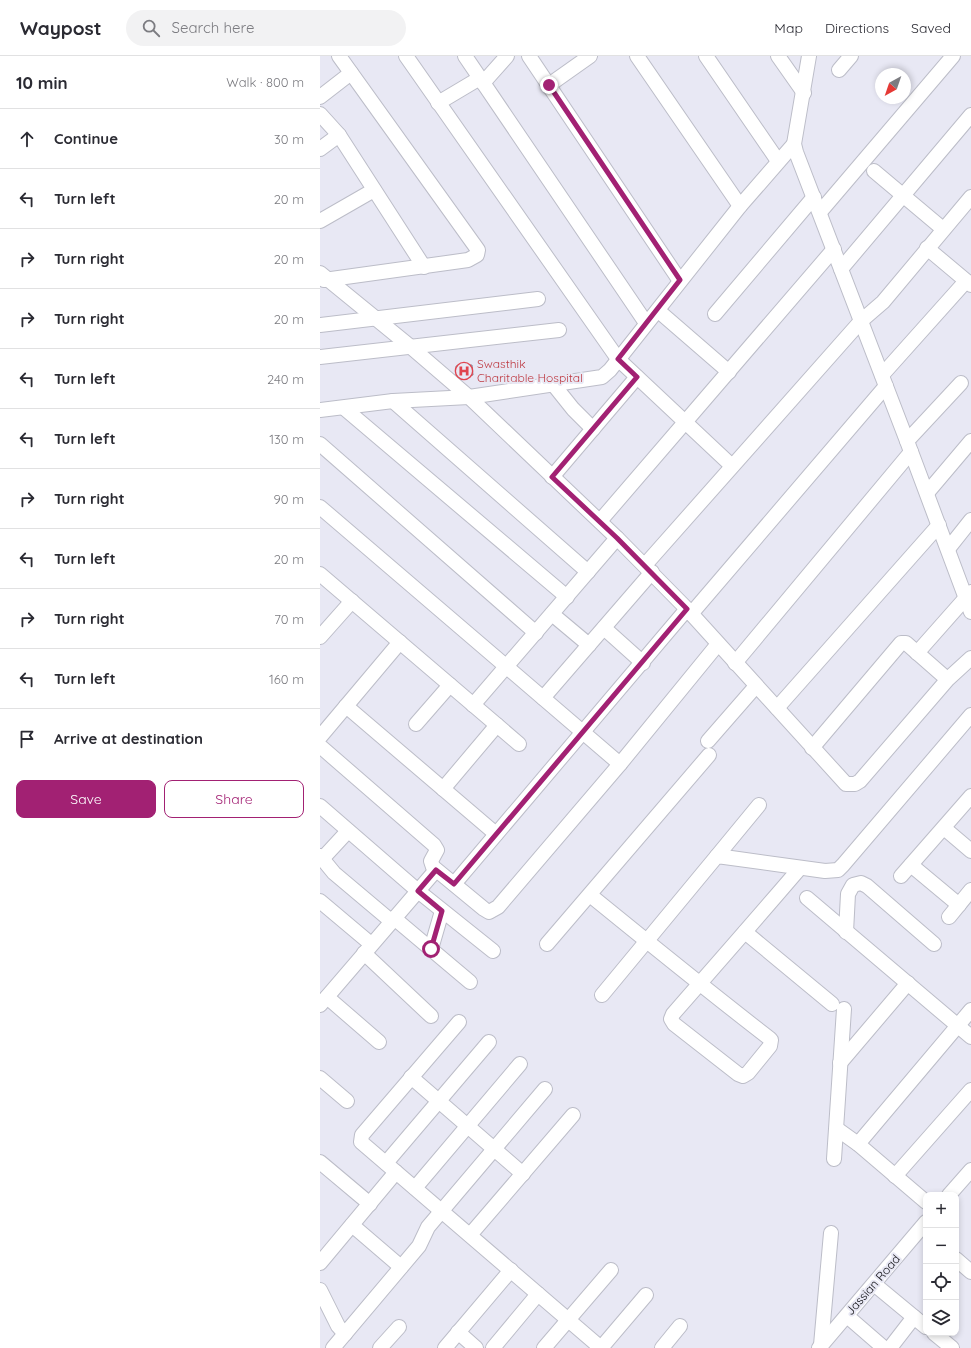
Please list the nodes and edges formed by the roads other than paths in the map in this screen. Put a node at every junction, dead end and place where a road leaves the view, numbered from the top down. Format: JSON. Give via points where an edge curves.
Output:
{"nodes":[{"id":1,"x":339,"y":56,"type":"edge"},
{"id":2,"x":406,"y":56,"type":"edge"},
{"id":3,"x":465,"y":56,"type":"edge"},
{"id":4,"x":506,"y":56,"type":"edge"},
{"id":5,"x":529,"y":56,"type":"edge"},
{"id":6,"x":590,"y":56,"type":"edge"},
{"id":7,"x":637,"y":56,"type":"edge"},
{"id":8,"x":706,"y":56,"type":"edge"},
{"id":9,"x":778,"y":56,"type":"edge"},
{"id":10,"x":809,"y":56,"type":"edge"},
{"id":11,"x":851,"y":56,"type":"edge"},
{"id":12,"x":953,"y":56,"type":"edge"},
{"id":13,"x":839,"y":70,"type":"dead end"},
{"id":14,"x":351,"y":73,"type":"junction"},
{"id":15,"x":481,"y":81,"type":"junction"},
{"id":16,"x":549,"y":85,"type":"junction"},
{"id":17,"x":804,"y":93,"type":"junction"},
{"id":18,"x":320,"y":97,"type":"edge"},
{"id":19,"x":438,"y":103,"type":"junction"},
{"id":20,"x":320,"y":114,"type":"edge"},
{"id":21,"x":971,"y":115,"type":"edge"},
{"id":22,"x":339,"y":135,"type":"junction"},
{"id":23,"x":794,"y":144,"type":"junction"},
{"id":24,"x":320,"y":149,"type":"edge"},
{"id":25,"x":778,"y":161,"type":"junction"},
{"id":26,"x":874,"y":171,"type":"dead end"},
{"id":27,"x":374,"y":190,"type":"junction"},
{"id":28,"x":903,"y":195,"type":"junction"},
{"id":29,"x":814,"y":197,"type":"junction"},
{"id":30,"x":971,"y":197,"type":"edge"},
{"id":31,"x":740,"y":206,"type":"junction"},
{"id":32,"x":820,"y":212,"type":"junction"},
{"id":33,"x":320,"y":221,"type":"edge"},
{"id":34,"x":943,"y":229,"type":"junction"},
{"id":35,"x":927,"y":248,"type":"junction"},
{"id":36,"x":834,"y":249,"type":"junction"},
{"id":37,"x":424,"y":267,"type":"junction"},
{"id":38,"x":841,"y":268,"type":"junction"},
{"id":39,"x":323,"y":278,"type":"edge"},
{"id":40,"x":680,"y":280,"type":"junction"},
{"id":41,"x":968,"y":283,"type":"edge"},
{"id":42,"x":538,"y":299,"type":"dead end"},
{"id":43,"x":662,"y":314,"type":"dead end"},
{"id":44,"x":715,"y":314,"type":"dead end"},
{"id":45,"x":376,"y":319,"type":"junction"},
{"id":46,"x":861,"y":321,"type":"junction"},
{"id":47,"x":646,"y":323,"type":"junction"},
{"id":48,"x":320,"y":325,"type":"edge"},
{"id":49,"x":559,"y":330,"type":"dead end"},
{"id":50,"x":412,"y":348,"type":"junction"},
{"id":51,"x":320,"y":357,"type":"edge"},
{"id":52,"x":618,"y":359,"type":"junction"},
{"id":53,"x":729,"y":372,"type":"junction"},
{"id":54,"x":637,"y":377,"type":"junction"},
{"id":55,"x":884,"y":380,"type":"junction"},
{"id":56,"x":553,"y":384,"type":"junction"},
{"id":57,"x":961,"y":384,"type":"dead end"},
{"id":58,"x":469,"y":397,"type":"junction"},
{"id":59,"x":394,"y":401,"type":"junction"},
{"id":60,"x":344,"y":408,"type":"junction"},
{"id":61,"x":320,"y":410,"type":"edge"},
{"id":62,"x":685,"y":423,"type":"junction"},
{"id":63,"x":593,"y":429,"type":"junction"},
{"id":64,"x":971,"y":441,"type":"edge"},
{"id":65,"x":320,"y":444,"type":"edge"},
{"id":66,"x":909,"y":447,"type":"junction"},
{"id":67,"x":732,"y":466,"type":"junction"},
{"id":68,"x":552,"y":477,"type":"junction"},
{"id":69,"x":927,"y":493,"type":"junction"},
{"id":70,"x":320,"y":507,"type":"edge"},
{"id":71,"x":971,"y":520,"type":"edge"},
{"id":72,"x":600,"y":521,"type":"junction"},
{"id":73,"x":939,"y":525,"type":"junction"},
{"id":74,"x":617,"y":538,"type":"junction"},
{"id":75,"x":948,"y":549,"type":"junction"},
{"id":76,"x":649,"y":569,"type":"junction"},
{"id":77,"x":588,"y":572,"type":"junction"},
{"id":78,"x":320,"y":574,"type":"edge"},
{"id":79,"x":968,"y":594,"type":"edge"},
{"id":80,"x":567,"y":597,"type":"junction"},
{"id":81,"x":352,"y":601,"type":"junction"},
{"id":82,"x":689,"y":612,"type":"junction"},
{"id":83,"x":971,"y":612,"type":"edge"},
{"id":84,"x":552,"y":614,"type":"junction"},
{"id":85,"x":604,"y":628,"type":"junction"},
{"id":86,"x":536,"y":633,"type":"junction"},
{"id":87,"x":320,"y":637,"type":"edge"},
{"id":88,"x":400,"y":642,"type":"junction"},
{"id":89,"x":718,"y":644,"type":"junction"},
{"id":90,"x":589,"y":645,"type":"junction"},
{"id":91,"x":918,"y":653,"type":"junction"},
{"id":92,"x":971,"y":658,"type":"edge"},
{"id":93,"x":643,"y":663,"type":"junction"},
{"id":94,"x":735,"y":663,"type":"junction"},
{"id":95,"x":507,"y":667,"type":"junction"},
{"id":96,"x":947,"y":679,"type":"junction"},
{"id":97,"x":450,"y":685,"type":"junction"},
{"id":98,"x":756,"y":686,"type":"junction"},
{"id":99,"x":543,"y":698,"type":"junction"},
{"id":100,"x":473,"y":705,"type":"junction"},
{"id":101,"x":346,"y":706,"type":"junction"},
{"id":102,"x":777,"y":708,"type":"junction"},
{"id":103,"x":971,"y":715,"type":"edge"},
{"id":104,"x":416,"y":724,"type":"dead end"},
{"id":105,"x":497,"y":725,"type":"junction"},
{"id":106,"x":584,"y":733,"type":"junction"},
{"id":107,"x":320,"y":737,"type":"edge"},
{"id":108,"x":519,"y":744,"type":"dead end"},
{"id":109,"x":320,"y":746,"type":"edge"},
{"id":110,"x":812,"y":748,"type":"junction"},
{"id":111,"x":620,"y":764,"type":"junction"},
{"id":112,"x":443,"y":789,"type":"junction"},
{"id":113,"x":971,"y":796,"type":"edge"},
{"id":114,"x":759,"y":805,"type":"dead end"},
{"id":115,"x":320,"y":806,"type":"edge"},
{"id":116,"x":944,"y":828,"type":"junction"},
{"id":117,"x":348,"y":831,"type":"junction"},
{"id":118,"x":496,"y":834,"type":"junction"},
{"id":119,"x":971,"y":851,"type":"edge"},
{"id":120,"x":717,"y":856,"type":"junction"},
{"id":121,"x":322,"y":857,"type":"edge"},
{"id":122,"x":911,"y":865,"type":"junction"},
{"id":123,"x":800,"y":868,"type":"junction"},
{"id":124,"x":436,"y":870,"type":"junction"},
{"id":125,"x":901,"y":876,"type":"dead end"},
{"id":126,"x":454,"y":884,"type":"junction"},
{"id":127,"x":971,"y":890,"type":"edge"},
{"id":128,"x":418,"y":891,"type":"junction"},
{"id":129,"x":590,"y":895,"type":"junction"},
{"id":130,"x":807,"y":898,"type":"dead end"},
{"id":131,"x":320,"y":901,"type":"edge"},
{"id":132,"x":959,"y":905,"type":"junction"},
{"id":133,"x":442,"y":911,"type":"junction"},
{"id":134,"x":949,"y":917,"type":"dead end"},
{"id":135,"x":392,"y":920,"type":"junction"},
{"id":136,"x":745,"y":932,"type":"junction"},
{"id":137,"x":846,"y":932,"type":"junction"},
{"id":138,"x":646,"y":941,"type":"junction"},
{"id":139,"x":547,"y":944,"type":"dead end"},
{"id":140,"x":934,"y":944,"type":"dead end"},
{"id":141,"x":367,"y":948,"type":"junction"},
{"id":142,"x":431,"y":949,"type":"junction"},
{"id":143,"x":493,"y":951,"type":"dead end"},
{"id":144,"x":470,"y":982,"type":"dead end"},
{"id":145,"x":908,"y":983,"type":"junction"},
{"id":146,"x":699,"y":984,"type":"junction"},
{"id":147,"x":602,"y":995,"type":"dead end"},
{"id":148,"x":323,"y":1001,"type":"edge"},
{"id":149,"x":971,"y":1010,"type":"edge"},
{"id":150,"x":431,"y":1016,"type":"dead end"},
{"id":151,"x":459,"y":1022,"type":"dead end"},
{"id":152,"x":957,"y":1026,"type":"junction"},
{"id":153,"x":971,"y":1037,"type":"edge"},
{"id":154,"x":378,"y":1042,"type":"dead end"},
{"id":155,"x":489,"y":1042,"type":"dead end"},
{"id":156,"x":840,"y":1063,"type":"junction"},
{"id":157,"x":520,"y":1064,"type":"dead end"},
{"id":158,"x":411,"y":1077,"type":"junction"},
{"id":159,"x":320,"y":1078,"type":"edge"},
{"id":160,"x":545,"y":1089,"type":"dead end"},
{"id":161,"x":971,"y":1090,"type":"edge"},
{"id":162,"x":347,"y":1101,"type":"dead end"},
{"id":163,"x":439,"y":1101,"type":"junction"},
{"id":164,"x":573,"y":1115,"type":"dead end"},
{"id":165,"x":468,"y":1126,"type":"junction"},
{"id":166,"x":837,"y":1129,"type":"junction"},
{"id":167,"x":858,"y":1144,"type":"junction"},
{"id":168,"x":494,"y":1149,"type":"junction"},
{"id":169,"x":834,"y":1159,"type":"dead end"},
{"id":170,"x":322,"y":1166,"type":"edge"},
{"id":171,"x":391,"y":1168,"type":"junction"},
{"id":172,"x":971,"y":1170,"type":"edge"},
{"id":173,"x":523,"y":1174,"type":"junction"},
{"id":174,"x":895,"y":1176,"type":"junction"},
{"id":175,"x":415,"y":1188,"type":"junction"},
{"id":176,"x":952,"y":1192,"type":"edge"},
{"id":177,"x":923,"y":1199,"type":"edge"},
{"id":178,"x":370,"y":1204,"type":"junction"},
{"id":179,"x":442,"y":1211,"type":"junction"},
{"id":180,"x":352,"y":1225,"type":"junction"},
{"id":181,"x":923,"y":1229,"type":"edge"},
{"id":182,"x":830,"y":1233,"type":"dead end"},
{"id":183,"x":470,"y":1235,"type":"junction"},
{"id":184,"x":959,"y":1262,"type":"edge"},
{"id":185,"x":320,"y":1263,"type":"edge"},
{"id":186,"x":401,"y":1267,"type":"junction"},
{"id":187,"x":511,"y":1270,"type":"junction"},
{"id":188,"x":611,"y":1270,"type":"dead end"},
{"id":189,"x":971,"y":1272,"type":"edge"},
{"id":190,"x":874,"y":1284,"type":"junction"},
{"id":191,"x":320,"y":1290,"type":"edge"},
{"id":192,"x":538,"y":1294,"type":"junction"},
{"id":193,"x":646,"y":1295,"type":"dead end"},
{"id":194,"x":847,"y":1316,"type":"junction"},
{"id":195,"x":914,"y":1317,"type":"junction"},
{"id":196,"x":568,"y":1320,"type":"junction"},
{"id":197,"x":923,"y":1324,"type":"edge"},
{"id":198,"x":680,"y":1326,"type":"dead end"},
{"id":199,"x":399,"y":1327,"type":"dead end"},
{"id":200,"x":458,"y":1332,"type":"junction"},
{"id":201,"x":938,"y":1336,"type":"edge"},
{"id":202,"x":339,"y":1344,"type":"edge"},
{"id":203,"x":820,"y":1347,"type":"edge"},
{"id":204,"x":380,"y":1348,"type":"edge"},
{"id":205,"x":445,"y":1348,"type":"edge"},
{"id":206,"x":476,"y":1348,"type":"edge"},
{"id":207,"x":493,"y":1348,"type":"edge"},
{"id":208,"x":544,"y":1348,"type":"edge"},
{"id":209,"x":601,"y":1348,"type":"edge"},
{"id":210,"x":662,"y":1348,"type":"edge"},
{"id":211,"x":884,"y":1348,"type":"edge"},
{"id":212,"x":890,"y":1348,"type":"edge"},
{"id":213,"x":952,"y":1348,"type":"edge"}],
"edges":[{"from":1,"to":14,"type":"street"},
{"from":2,"to":19,"type":"street"},
{"from":3,"to":15,"type":"street"},
{"from":4,"to":15,"type":"street"},
{"from":5,"to":16,"type":"street"},
{"from":6,"to":16,"type":"street"},
{"from":7,"to":31,"type":"street"},
{"from":8,"to":25,"type":"street"},
{"from":9,"to":17,"type":"street"},
{"from":10,"to":17,"type":"street"},
{"from":11,"to":13,"type":"street"},
{"from":12,"to":32,"type":"street"},
{"from":14,"to":18,"type":"street"},
{"from":14,"to":37,"type":"street","via":[[478,247],[474,258]]},
{"from":15,"to":19,"type":"street"},
{"from":15,"to":47,"type":"street"},
{"from":16,"to":40,"type":"street"},
{"from":17,"to":23,"type":"street"},
{"from":19,"to":52,"type":"street"},
{"from":20,"to":22,"type":"street"},
{"from":21,"to":28,"type":"street"},
{"from":22,"to":24,"type":"street"},
{"from":22,"to":27,"type":"street"},
{"from":23,"to":25,"type":"street"},
{"from":23,"to":29,"type":"street"},
{"from":25,"to":31,"type":"street"},
{"from":26,"to":28,"type":"street"},
{"from":27,"to":33,"type":"street"},
{"from":27,"to":37,"type":"street"},
{"from":28,"to":34,"type":"street"},
{"from":28,"to":38,"type":"street"},
{"from":29,"to":32,"type":"street"},
{"from":29,"to":44,"type":"street"},
{"from":30,"to":34,"type":"street"},
{"from":31,"to":40,"type":"street"},
{"from":32,"to":36,"type":"street"},
{"from":34,"to":35,"type":"street"},
{"from":35,"to":41,"type":"street"},
{"from":35,"to":46,"type":"street","via":[[883,302]]},
{"from":36,"to":38,"type":"street"},
{"from":36,"to":53,"type":"street"},
{"from":37,"to":39,"type":"street"},
{"from":38,"to":46,"type":"street"},
{"from":39,"to":45,"type":"street"},
{"from":40,"to":47,"type":"street"},
{"from":41,"to":55,"type":"street"},
{"from":42,"to":45,"type":"street"},
{"from":43,"to":53,"type":"street"},
{"from":45,"to":48,"type":"street"},
{"from":45,"to":50,"type":"street"},
{"from":46,"to":55,"type":"street"},
{"from":46,"to":67,"type":"street"},
{"from":47,"to":52,"type":"street"},
{"from":49,"to":50,"type":"street"},
{"from":50,"to":51,"type":"street"},
{"from":50,"to":58,"type":"street"},
{"from":52,"to":54,"type":"street"},
{"from":52,"to":56,"type":"street","via":[[602,377]]},
{"from":53,"to":62,"type":"street"},
{"from":54,"to":62,"type":"street"},
{"from":54,"to":63,"type":"street"},
{"from":55,"to":66,"type":"street"},
{"from":55,"to":82,"type":"street"},
{"from":56,"to":58,"type":"street"},
{"from":56,"to":63,"type":"street"},
{"from":57,"to":66,"type":"street"},
{"from":58,"to":59,"type":"street"},
{"from":58,"to":68,"type":"street"},
{"from":59,"to":60,"type":"street"},
{"from":59,"to":77,"type":"street"},
{"from":60,"to":61,"type":"street"},
{"from":60,"to":80,"type":"street"},
{"from":62,"to":67,"type":"street"},
{"from":62,"to":72,"type":"street"},
{"from":63,"to":68,"type":"street"},
{"from":64,"to":69,"type":"street"},
{"from":65,"to":86,"type":"street"},
{"from":66,"to":69,"type":"street"},
{"from":66,"to":94,"type":"street"},
{"from":67,"to":76,"type":"street"},
{"from":68,"to":72,"type":"street"},
{"from":69,"to":73,"type":"street"},
{"from":70,"to":95,"type":"street"},
{"from":71,"to":75,"type":"street"},
{"from":72,"to":74,"type":"street"},
{"from":73,"to":75,"type":"street"},
{"from":73,"to":102,"type":"street"},
{"from":74,"to":76,"type":"street"},
{"from":74,"to":77,"type":"street"},
{"from":75,"to":79,"type":"street"},
{"from":76,"to":82,"type":"street"},
{"from":76,"to":85,"type":"street"},
{"from":77,"to":80,"type":"street"},
{"from":78,"to":81,"type":"street"},
{"from":79,"to":83,"type":"street"},
{"from":79,"to":91,"type":"street"},
{"from":80,"to":84,"type":"street"},
{"from":81,"to":87,"type":"street"},
{"from":81,"to":88,"type":"street"},
{"from":82,"to":89,"type":"street"},
{"from":82,"to":93,"type":"street"},
{"from":84,"to":86,"type":"street"},
{"from":84,"to":90,"type":"street"},
{"from":85,"to":90,"type":"street"},
{"from":85,"to":93,"type":"street"},
{"from":86,"to":95,"type":"street"},
{"from":88,"to":97,"type":"street"},
{"from":88,"to":101,"type":"street"},
{"from":89,"to":94,"type":"street"},
{"from":89,"to":111,"type":"street"},
{"from":90,"to":99,"type":"street"},
{"from":91,"to":96,"type":"street"},
{"from":91,"to":110,"type":"street","via":[[901,643]]},
{"from":92,"to":96,"type":"street"},
{"from":93,"to":106,"type":"street"},
{"from":94,"to":98,"type":"street"},
{"from":95,"to":99,"type":"street"},
{"from":95,"to":100,"type":"street"},
{"from":96,"to":110,"type":"street","via":[[855,784],[846,784],[841,780]]},
{"from":97,"to":100,"type":"street"},
{"from":97,"to":104,"type":"street"},
{"from":98,"to":102,"type":"street"},
{"from":98,"to":129,"type":"street"},
{"from":99,"to":106,"type":"street"},
{"from":100,"to":105,"type":"street"},
{"from":101,"to":107,"type":"street"},
{"from":101,"to":112,"type":"street"},
{"from":102,"to":110,"type":"street"},
{"from":103,"to":123,"type":"street","via":[[843,865],[832,871]]},
{"from":105,"to":108,"type":"street"},
{"from":105,"to":112,"type":"street"},
{"from":106,"to":111,"type":"street"},
{"from":106,"to":118,"type":"street"},
{"from":109,"to":124,"type":"street","via":[[436,847],[432,865]]},
{"from":111,"to":126,"type":"street","via":[[494,910],[489,912],[484,909]]},
{"from":112,"to":118,"type":"street"},
{"from":113,"to":116,"type":"street"},
{"from":114,"to":120,"type":"street"},
{"from":115,"to":117,"type":"street"},
{"from":116,"to":119,"type":"street"},
{"from":116,"to":122,"type":"street"},
{"from":117,"to":121,"type":"street"},
{"from":117,"to":128,"type":"street"},
{"from":118,"to":126,"type":"street"},
{"from":120,"to":123,"type":"street"},
{"from":120,"to":138,"type":"street"},
{"from":121,"to":135,"type":"street","via":[[334,873]]},
{"from":122,"to":125,"type":"street"},
{"from":122,"to":132,"type":"street"},
{"from":123,"to":136,"type":"street"},
{"from":124,"to":126,"type":"street"},
{"from":124,"to":128,"type":"street"},
{"from":127,"to":132,"type":"street"},
{"from":128,"to":133,"type":"street"},
{"from":128,"to":135,"type":"street"},
{"from":129,"to":138,"type":"street"},
{"from":129,"to":139,"type":"street"},
{"from":130,"to":137,"type":"street"},
{"from":131,"to":141,"type":"street"},
{"from":132,"to":134,"type":"street"},
{"from":133,"to":142,"type":"street"},
{"from":133,"to":143,"type":"street"},
{"from":135,"to":141,"type":"street"},
{"from":135,"to":142,"type":"street"},
{"from":136,"to":146,"type":"street"},
{"from":136,"to":156,"type":"street","via":[[838,1007]]},
{"from":137,"to":140,"type":"street","via":[[848,894],[853,885],[861,883]]},
{"from":137,"to":145,"type":"street"},
{"from":138,"to":146,"type":"street"},
{"from":138,"to":147,"type":"street"},
{"from":141,"to":148,"type":"street"},
{"from":141,"to":150,"type":"street"},
{"from":142,"to":144,"type":"street"},
{"from":145,"to":152,"type":"street"},
{"from":145,"to":156,"type":"street"},
{"from":146,"to":146,"type":"street","via":[[771,1040],[770,1046],[746,1075],[738,1074],[672,1022],[673,1014]]},
{"from":148,"to":154,"type":"street"},
{"from":149,"to":152,"type":"street"},
{"from":151,"to":158,"type":"street"},
{"from":152,"to":153,"type":"street"},
{"from":152,"to":167,"type":"street"},
{"from":155,"to":163,"type":"street"},
{"from":156,"to":166,"type":"street"},
{"from":157,"to":165,"type":"street"},
{"from":158,"to":163,"type":"street"},
{"from":158,"to":171,"type":"street","via":[[360,1139]]},
{"from":159,"to":162,"type":"street"},
{"from":160,"to":168,"type":"street"},
{"from":161,"to":174,"type":"street"},
{"from":163,"to":165,"type":"street"},
{"from":163,"to":171,"type":"street"},
{"from":164,"to":173,"type":"street"},
{"from":165,"to":168,"type":"street"},
{"from":165,"to":175,"type":"street"},
{"from":166,"to":167,"type":"street"},
{"from":166,"to":169,"type":"street"},
{"from":167,"to":174,"type":"street"},
{"from":168,"to":173,"type":"street"},
{"from":168,"to":179,"type":"street"},
{"from":170,"to":178,"type":"street"},
{"from":171,"to":175,"type":"street"},
{"from":171,"to":178,"type":"street"},
{"from":172,"to":176,"type":"street"},
{"from":173,"to":183,"type":"street"},
{"from":174,"to":177,"type":"street"},
{"from":175,"to":179,"type":"street"},
{"from":178,"to":180,"type":"street"},
{"from":179,"to":183,"type":"street"},
{"from":179,"to":186,"type":"street","via":[[428,1227],[419,1246]]},
{"from":180,"to":185,"type":"street"},
{"from":180,"to":186,"type":"street"},
{"from":181,"to":190,"type":"street","name":"Jassian Road"},
{"from":182,"to":203,"type":"street"},
{"from":183,"to":187,"type":"street"},
{"from":184,"to":189,"type":"street"},
{"from":186,"to":202,"type":"street"},
{"from":187,"to":192,"type":"street"},
{"from":187,"to":200,"type":"street"},
{"from":188,"to":196,"type":"street"},
{"from":190,"to":194,"type":"street","name":"Jassian Road"},
{"from":190,"to":195,"type":"street"},
{"from":191,"to":202,"type":"street","via":[[338,1326]]},
{"from":192,"to":196,"type":"street"},
{"from":192,"to":207,"type":"street"},
{"from":193,"to":209,"type":"street"},
{"from":194,"to":203,"type":"street","name":"Jassian Road"},
{"from":194,"to":211,"type":"street"},
{"from":195,"to":197,"type":"street"},
{"from":195,"to":212,"type":"street"},
{"from":196,"to":208,"type":"street"},
{"from":196,"to":209,"type":"street"},
{"from":198,"to":210,"type":"street"},
{"from":199,"to":204,"type":"street"},
{"from":200,"to":205,"type":"street"},
{"from":200,"to":206,"type":"street"},
{"from":201,"to":213,"type":"street"}]}
